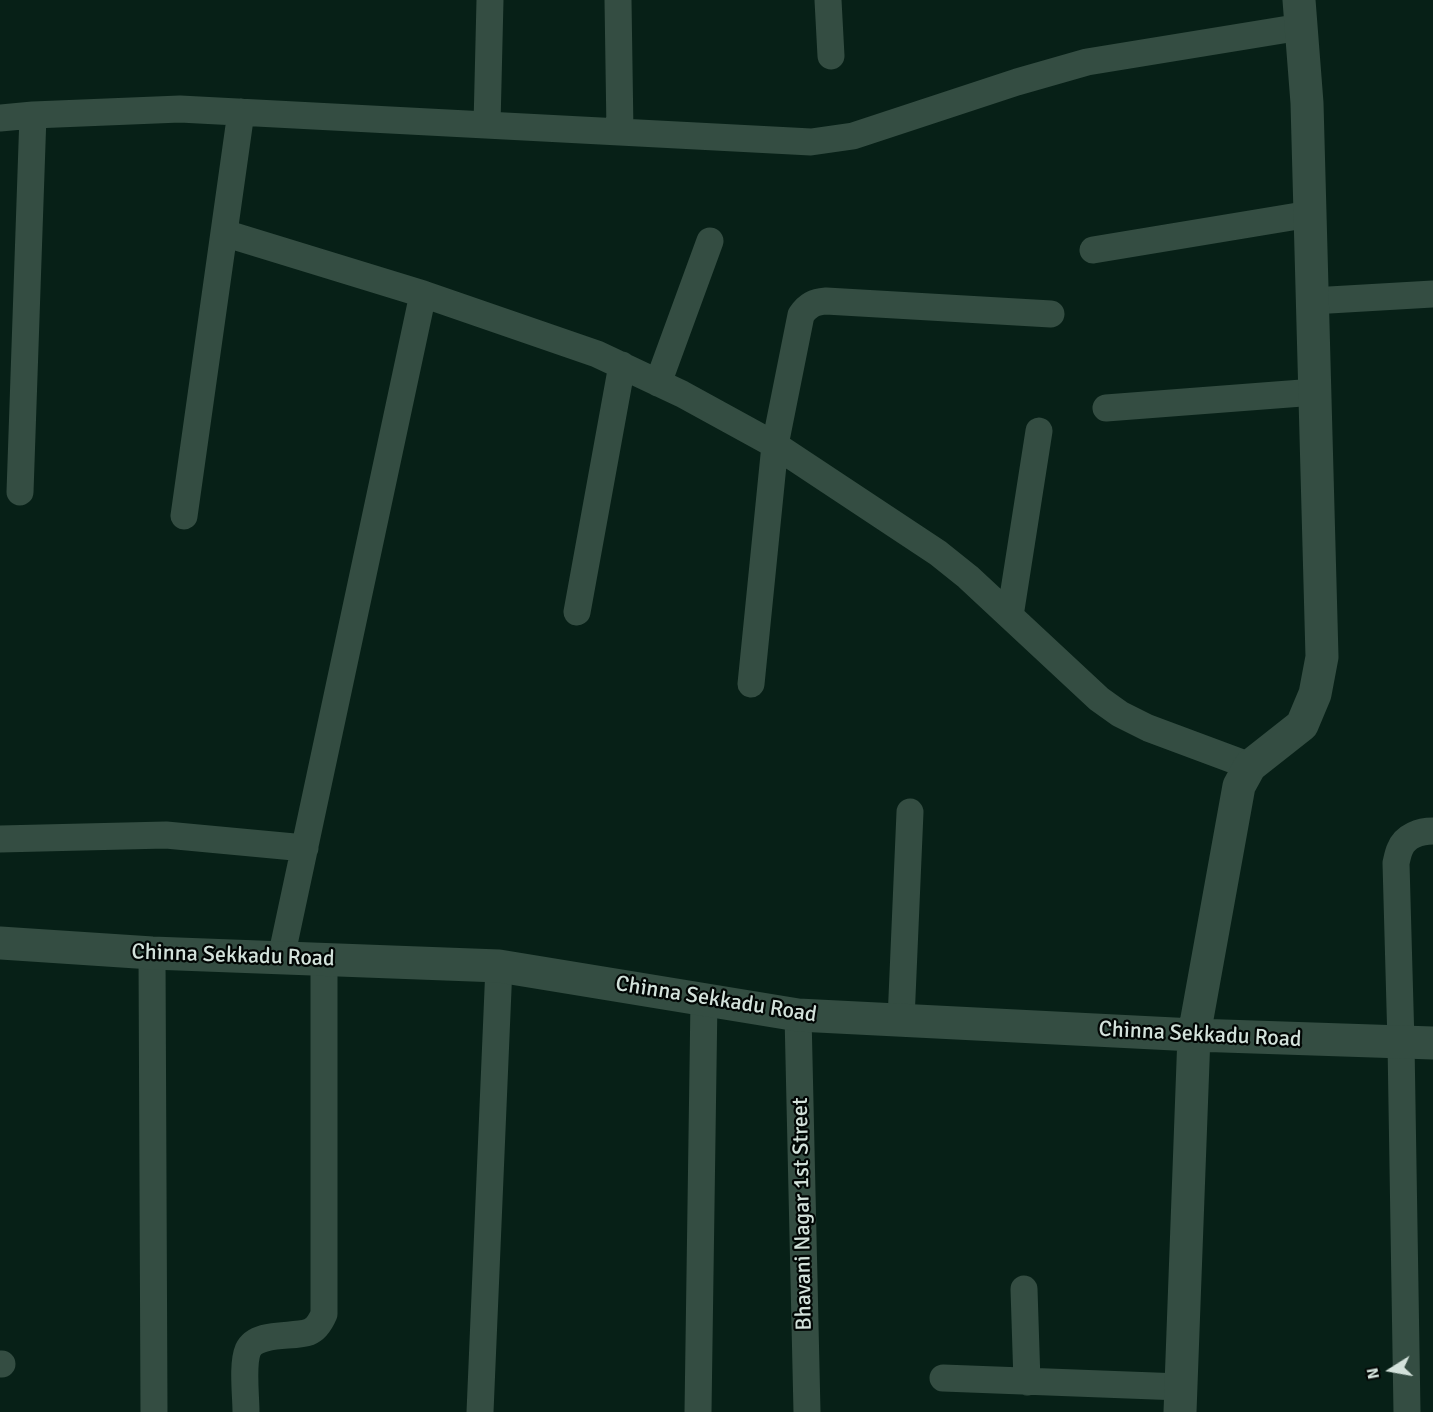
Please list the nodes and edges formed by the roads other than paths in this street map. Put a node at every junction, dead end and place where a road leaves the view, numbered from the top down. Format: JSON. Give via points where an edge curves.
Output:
{"nodes":[{"id":1,"x":490,"y":0,"type":"edge"},
{"id":2,"x":618,"y":0,"type":"edge"},
{"id":3,"x":828,"y":0,"type":"edge"},
{"id":4,"x":1300,"y":14,"type":"edge"},
{"id":5,"x":831,"y":56,"type":"dead end"},
{"id":6,"x":241,"y":112,"type":"junction"},
{"id":7,"x":33,"y":115,"type":"junction"},
{"id":8,"x":0,"y":118,"type":"edge"},
{"id":9,"x":487,"y":125,"type":"junction"},
{"id":10,"x":620,"y":132,"type":"junction"},
{"id":11,"x":1310,"y":214,"type":"junction"},
{"id":12,"x":224,"y":233,"type":"junction"},
{"id":13,"x":710,"y":241,"type":"dead end"},
{"id":14,"x":1093,"y":250,"type":"dead end"},
{"id":15,"x":423,"y":294,"type":"junction"},
{"id":16,"x":1433,"y":294,"type":"edge"},
{"id":17,"x":1312,"y":301,"type":"junction"},
{"id":18,"x":1051,"y":314,"type":"dead end"},
{"id":19,"x":622,"y":365,"type":"junction"},
{"id":20,"x":658,"y":383,"type":"junction"},
{"id":21,"x":1315,"y":392,"type":"junction"},
{"id":22,"x":1106,"y":408,"type":"dead end"},
{"id":23,"x":1039,"y":431,"type":"dead end"},
{"id":24,"x":775,"y":445,"type":"junction"},
{"id":25,"x":20,"y":492,"type":"dead end"},
{"id":26,"x":184,"y":516,"type":"dead end"},
{"id":27,"x":578,"y":612,"type":"dead end"},
{"id":28,"x":1010,"y":616,"type":"junction"},
{"id":29,"x":751,"y":684,"type":"dead end"},
{"id":30,"x":1250,"y":766,"type":"junction"},
{"id":31,"x":910,"y":812,"type":"dead end"},
{"id":32,"x":1433,"y":831,"type":"edge"},
{"id":33,"x":0,"y":838,"type":"edge"},
{"id":34,"x":304,"y":848,"type":"junction"},
{"id":35,"x":0,"y":943,"type":"edge"},
{"id":36,"x":152,"y":953,"type":"junction"},
{"id":37,"x":280,"y":958,"type":"junction"},
{"id":38,"x":324,"y":959,"type":"junction"},
{"id":39,"x":499,"y":966,"type":"junction"},
{"id":40,"x":704,"y":999,"type":"junction"},
{"id":41,"x":798,"y":1015,"type":"junction"},
{"id":42,"x":901,"y":1020,"type":"junction"},
{"id":43,"x":1194,"y":1035,"type":"junction"},
{"id":44,"x":1417,"y":1043,"type":"edge"},
{"id":45,"x":1024,"y":1289,"type":"dead end"},
{"id":46,"x":943,"y":1378,"type":"dead end"},
{"id":47,"x":1027,"y":1382,"type":"junction"},
{"id":48,"x":1180,"y":1399,"type":"edge"},
{"id":49,"x":154,"y":1412,"type":"edge"},
{"id":50,"x":246,"y":1412,"type":"edge"},
{"id":51,"x":480,"y":1412,"type":"edge"},
{"id":52,"x":698,"y":1412,"type":"edge"},
{"id":53,"x":807,"y":1412,"type":"edge"},
{"id":54,"x":1407,"y":1412,"type":"edge"}],
"edges":[{"from":1,"to":9,"type":"street"},
{"from":2,"to":10,"type":"street"},
{"from":3,"to":5,"type":"street"},
{"from":4,"to":10,"type":"street","via":[[1087,62],[835,140]]},
{"from":4,"to":11,"type":"street"},
{"from":6,"to":7,"type":"street","via":[[180,109]]},
{"from":6,"to":9,"type":"street"},
{"from":6,"to":12,"type":"street"},
{"from":7,"to":8,"type":"street"},
{"from":7,"to":25,"type":"street"},
{"from":9,"to":10,"type":"street"},
{"from":11,"to":14,"type":"street"},
{"from":11,"to":17,"type":"street"},
{"from":12,"to":15,"type":"street"},
{"from":12,"to":26,"type":"street"},
{"from":13,"to":20,"type":"street"},
{"from":15,"to":19,"type":"street"},
{"from":15,"to":34,"type":"street"},
{"from":16,"to":17,"type":"street"},
{"from":17,"to":21,"type":"street"},
{"from":18,"to":24,"type":"street","via":[[816,302],[801,315]]},
{"from":19,"to":20,"type":"street"},
{"from":19,"to":27,"type":"street"},
{"from":20,"to":24,"type":"street"},
{"from":21,"to":22,"type":"street"},
{"from":21,"to":30,"type":"street","via":[[1322,657],[1315,694],[1302,725]]},
{"from":23,"to":28,"type":"street"},
{"from":24,"to":28,"type":"street","via":[[938,553]]},
{"from":24,"to":29,"type":"street"},
{"from":28,"to":30,"type":"street","via":[[1120,714]]},
{"from":30,"to":43,"type":"street","via":[[1239,786]]},
{"from":31,"to":42,"type":"street"},
{"from":32,"to":44,"type":"street","via":[[1410,836],[1400,848],[1396,863]]},
{"from":33,"to":34,"type":"street","via":[[166,835]]},
{"from":34,"to":37,"type":"street"},
{"from":35,"to":36,"type":"street","name":"Chinna Sekkadu Road"},
{"from":36,"to":37,"type":"street","name":"Chinna Sekkadu Road"},
{"from":36,"to":49,"type":"street"},
{"from":37,"to":38,"type":"street","name":"Chinna Sekkadu Road"},
{"from":38,"to":39,"type":"street","name":"Chinna Sekkadu Road"},
{"from":38,"to":50,"type":"street","via":[[324,1314],[310,1331],[267,1337],[248,1349]]},
{"from":39,"to":40,"type":"street","name":"Chinna Sekkadu Road"},
{"from":39,"to":51,"type":"street"},
{"from":40,"to":41,"type":"street","name":"Chinna Sekkadu Road"},
{"from":40,"to":52,"type":"street"},
{"from":41,"to":42,"type":"street","name":"Chinna Sekkadu Road"},
{"from":41,"to":53,"type":"street","name":"Bhavani Nagar 1st Street"},
{"from":42,"to":43,"type":"street","name":"Chinna Sekkadu Road"},
{"from":43,"to":44,"type":"street","name":"Chinna Sekkadu Road"},
{"from":43,"to":48,"type":"street"},
{"from":44,"to":54,"type":"street"},
{"from":45,"to":47,"type":"street"},
{"from":46,"to":47,"type":"street"},
{"from":47,"to":48,"type":"street"}]}
